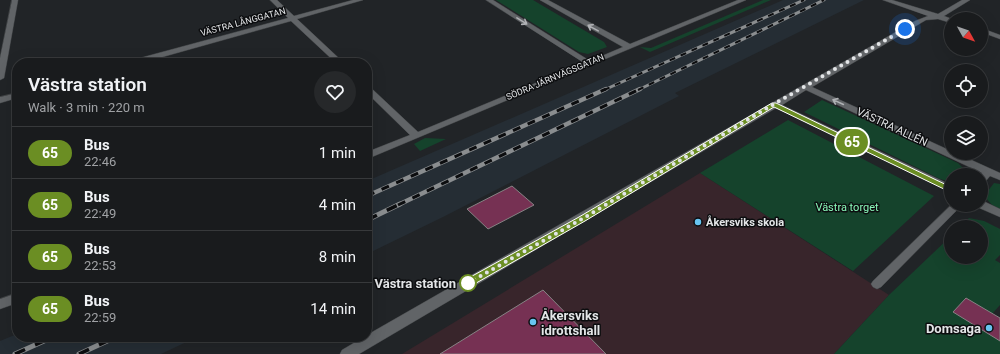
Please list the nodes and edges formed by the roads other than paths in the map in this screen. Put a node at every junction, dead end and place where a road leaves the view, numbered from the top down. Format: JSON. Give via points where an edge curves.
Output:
{"nodes":[{"id":1,"x":15,"y":0,"type":"edge"},
{"id":2,"x":273,"y":0,"type":"edge"},
{"id":3,"x":360,"y":0,"type":"edge"},
{"id":4,"x":489,"y":0,"type":"edge"},
{"id":5,"x":543,"y":0,"type":"edge"},
{"id":6,"x":743,"y":0,"type":"edge"},
{"id":7,"x":886,"y":0,"type":"edge"},
{"id":8,"x":967,"y":0,"type":"edge"},
{"id":9,"x":938,"y":17,"type":"junction"},
{"id":10,"x":292,"y":18,"type":"junction"},
{"id":11,"x":944,"y":19,"type":"edge"},
{"id":12,"x":988,"y":32,"type":"edge"},
{"id":13,"x":1000,"y":36,"type":"edge"},
{"id":14,"x":627,"y":46,"type":"junction"},
{"id":15,"x":150,"y":58,"type":"edge"},
{"id":16,"x":335,"y":58,"type":"edge"},
{"id":17,"x":589,"y":63,"type":"junction"},
{"id":18,"x":0,"y":78,"type":"edge"},
{"id":19,"x":806,"y":87,"type":"junction"},
{"id":20,"x":372,"y":94,"type":"edge"},
{"id":21,"x":12,"y":96,"type":"edge"},
{"id":22,"x":0,"y":100,"type":"edge"},
{"id":23,"x":774,"y":104,"type":"junction"},
{"id":24,"x":417,"y":136,"type":"junction"},
{"id":25,"x":372,"y":154,"type":"edge"},
{"id":26,"x":979,"y":168,"type":"edge"},
{"id":27,"x":988,"y":172,"type":"edge"},
{"id":28,"x":1000,"y":177,"type":"edge"},
{"id":29,"x":944,"y":186,"type":"edge"},
{"id":30,"x":988,"y":207,"type":"edge"},
{"id":31,"x":950,"y":212,"type":"edge"},
{"id":32,"x":1000,"y":213,"type":"edge"},
{"id":33,"x":877,"y":284,"type":"dead end"},
{"id":34,"x":12,"y":300,"type":"edge"},
{"id":35,"x":0,"y":304,"type":"edge"},
{"id":36,"x":372,"y":339,"type":"edge"},
{"id":37,"x":368,"y":342,"type":"edge"},
{"id":38,"x":347,"y":354,"type":"edge"}],
"edges":[{"from":1,"to":18,"type":"street"},
{"from":2,"to":10,"type":"street"},
{"from":3,"to":10,"type":"street","name":"VÄSTRA LÅNGGATAN"},
{"from":4,"to":17,"type":"street","one_way":true},
{"from":14,"to":5,"type":"street","one_way":true},
{"from":6,"to":14,"type":"street","name":"SÖDRA JÄRNVÄGSGATAN"},
{"from":7,"to":9,"type":"street"},
{"from":8,"to":9,"type":"street"},
{"from":9,"to":11,"type":"street"},
{"from":9,"to":19,"type":"street","via":[[925,18],[917,22]]},
{"from":10,"to":15,"type":"street","name":"VÄSTRA LÅNGGATAN"},
{"from":10,"to":16,"type":"street"},
{"from":12,"to":13,"type":"street"},
{"from":14,"to":17,"type":"street","name":"SÖDRA JÄRNVÄGSGATAN"},
{"from":17,"to":24,"type":"street","name":"SÖDRA JÄRNVÄGSGATAN"},
{"from":19,"to":23,"type":"street"},
{"from":26,"to":19,"type":"street","name":"VÄSTRA ALLÉN","one_way":true},
{"from":20,"to":24,"type":"street"},
{"from":21,"to":22,"type":"street"},
{"from":23,"to":29,"type":"street"},
{"from":23,"to":36,"type":"street","via":[[582,219]]},
{"from":24,"to":25,"type":"street","name":"SÖDRA JÄRNVÄGSGATAN"},
{"from":27,"to":28,"type":"street","name":"VÄSTRA ALLÉN"},
{"from":30,"to":32,"type":"street"},
{"from":31,"to":33,"type":"street"},
{"from":34,"to":35,"type":"street"},
{"from":37,"to":38,"type":"street"}]}
